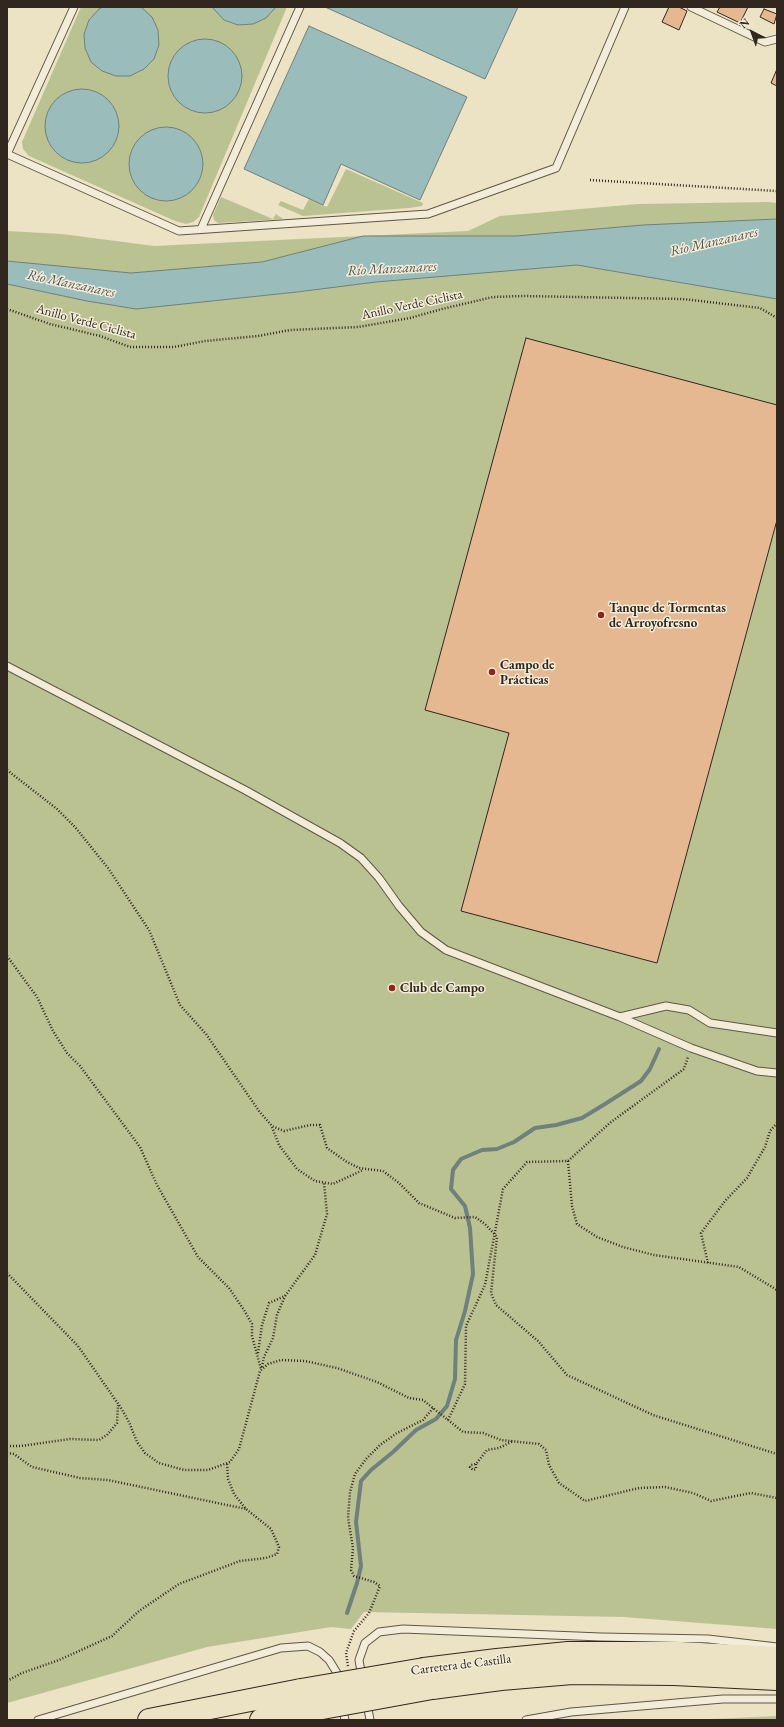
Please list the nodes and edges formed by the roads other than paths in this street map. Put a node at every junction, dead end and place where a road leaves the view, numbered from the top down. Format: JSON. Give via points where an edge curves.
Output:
{"nodes":[{"id":1,"x":74,"y":7,"type":"edge"},
{"id":2,"x":300,"y":7,"type":"edge"},
{"id":3,"x":625,"y":7,"type":"edge"},
{"id":4,"x":691,"y":7,"type":"edge"},
{"id":5,"x":777,"y":39,"type":"edge"},
{"id":6,"x":7,"y":154,"type":"edge"},
{"id":7,"x":201,"y":229,"type":"junction"},
{"id":8,"x":7,"y":666,"type":"edge"},
{"id":9,"x":620,"y":1017,"type":"junction"},
{"id":10,"x":777,"y":1033,"type":"edge"},
{"id":11,"x":777,"y":1073,"type":"edge"},
{"id":12,"x":777,"y":1647,"type":"edge"},
{"id":13,"x":777,"y":1658,"type":"edge"},
{"id":14,"x":428,"y":1679,"type":"junction"},
{"id":15,"x":777,"y":1679,"type":"edge"},
{"id":16,"x":339,"y":1688,"type":"dead end"},
{"id":17,"x":341,"y":1696,"type":"dead end"},
{"id":18,"x":777,"y":1699,"type":"edge"},
{"id":19,"x":38,"y":1720,"type":"edge"},
{"id":20,"x":149,"y":1720,"type":"edge"},
{"id":21,"x":261,"y":1720,"type":"edge"},
{"id":22,"x":345,"y":1720,"type":"edge"},
{"id":23,"x":370,"y":1720,"type":"edge"},
{"id":24,"x":526,"y":1720,"type":"edge"}],
"edges":[{"from":1,"to":6,"type":"lane"},
{"from":2,"to":7,"type":"lane"},
{"from":3,"to":7,"type":"lane","via":[[556,168],[428,214]]},
{"from":4,"to":5,"type":"lane","via":[[765,42]]},
{"from":6,"to":7,"type":"lane","via":[[179,231]]},
{"from":8,"to":9,"type":"lane","via":[[245,790],[340,843],[361,858],[421,932],[446,950]]},
{"from":9,"to":10,"type":"lane","via":[[666,1006],[689,1010],[710,1022]]},
{"from":9,"to":11,"type":"lane","via":[[691,1048],[757,1071]]},
{"from":12,"to":23,"type":"lane","via":[[708,1639],[403,1629],[379,1632],[365,1643],[359,1660]]},
{"from":13,"to":14,"type":"highway","name":"Carretera de Castilla","via":[[680,1653],[568,1653],[497,1660]]},
{"from":14,"to":15,"type":"highway","name":"Carretera de Castilla","via":[[501,1679],[572,1673]]},
{"from":14,"to":20,"type":"highway","name":"Carretera de Castilla","bridge":true,"via":[[301,1690]]},
{"from":14,"to":21,"type":"highway","name":"Carretera de Castilla","bridge":true},
{"from":16,"to":19,"type":"lane","via":[[337,1673],[320,1652],[308,1646],[281,1648]]},
{"from":17,"to":22,"type":"lane"},
{"from":18,"to":24,"type":"lane","via":[[723,1700],[571,1712]]}]}
